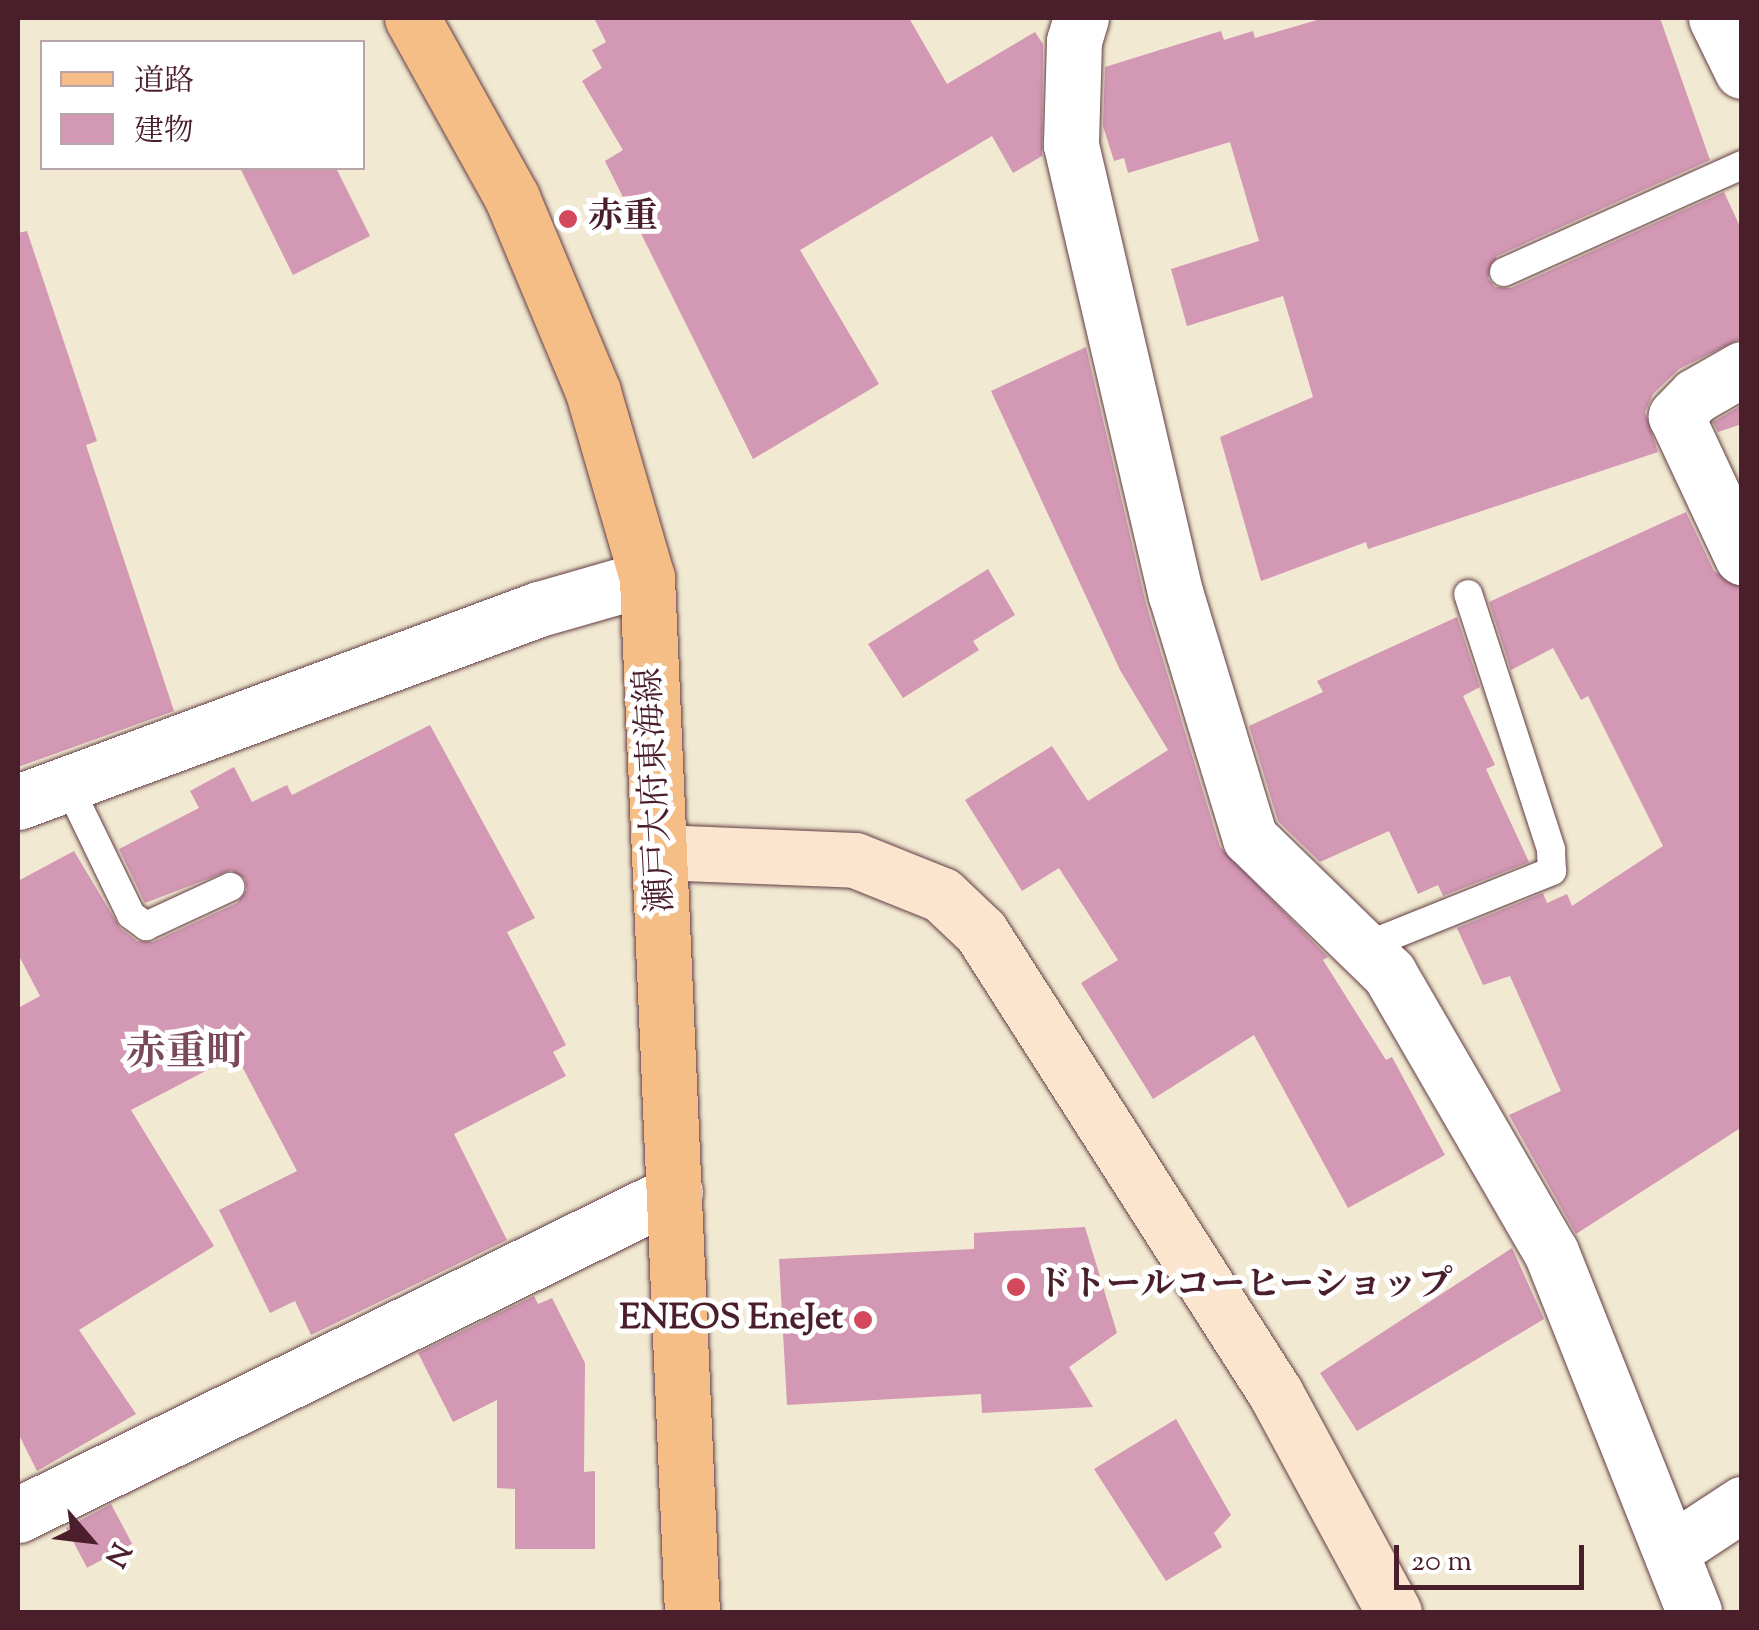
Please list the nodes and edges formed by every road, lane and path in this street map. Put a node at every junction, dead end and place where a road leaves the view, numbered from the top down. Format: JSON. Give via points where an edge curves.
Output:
{"nodes":[{"id":1,"x":412,"y":18,"type":"edge"},
{"id":2,"x":1082,"y":18,"type":"edge"},
{"id":3,"x":1716,"y":18,"type":"edge"},
{"id":4,"x":1742,"y":71,"type":"edge"},
{"id":5,"x":1742,"y":165,"type":"edge"},
{"id":6,"x":1504,"y":272,"type":"dead end"},
{"id":7,"x":1742,"y":370,"type":"edge"},
{"id":8,"x":1742,"y":557,"type":"edge"},
{"id":9,"x":648,"y":578,"type":"junction"},
{"id":10,"x":1468,"y":594,"type":"dead end"},
{"id":11,"x":43,"y":794,"type":"edge"},
{"id":12,"x":660,"y":852,"type":"junction"},
{"id":13,"x":230,"y":887,"type":"dead end"},
{"id":14,"x":1364,"y":947,"type":"junction"},
{"id":15,"x":675,"y":1192,"type":"junction"},
{"id":16,"x":1742,"y":1504,"type":"edge"},
{"id":17,"x":18,"y":1515,"type":"edge"},
{"id":18,"x":1672,"y":1550,"type":"junction"},
{"id":19,"x":692,"y":1612,"type":"edge"},
{"id":20,"x":1394,"y":1612,"type":"edge"},
{"id":21,"x":1694,"y":1612,"type":"edge"}],
"edges":[{"from":1,"to":9,"type":"main road","name":"瀬戸大府東海線","via":[[518,213],[593,392]]},
{"from":2,"to":14,"type":"street","via":[[1074,41],[1071,145],[1176,595],[1244,820],[1250,838]]},
{"from":3,"to":4,"type":"street"},
{"from":5,"to":6,"type":"lane"},
{"from":7,"to":8,"type":"street","via":[[1695,396],[1676,416]]},
{"from":9,"to":11,"type":"street","via":[[539,609]]},
{"from":9,"to":12,"type":"main road","name":"瀬戸大府東海線"},
{"from":10,"to":14,"type":"lane","via":[[1551,849],[1552,871]]},
{"from":11,"to":13,"type":"lane","via":[[146,926]]},
{"from":12,"to":15,"type":"main road","name":"瀬戸大府東海線"},
{"from":12,"to":20,"type":"street","via":[[855,860],[942,895],[982,932],[1276,1394]]},
{"from":14,"to":18,"type":"street","via":[[1390,973],[1551,1252]]},
{"from":15,"to":17,"type":"street"},
{"from":15,"to":19,"type":"main road","name":"瀬戸大府東海線"},
{"from":16,"to":18,"type":"street"},
{"from":18,"to":21,"type":"street"}]}
